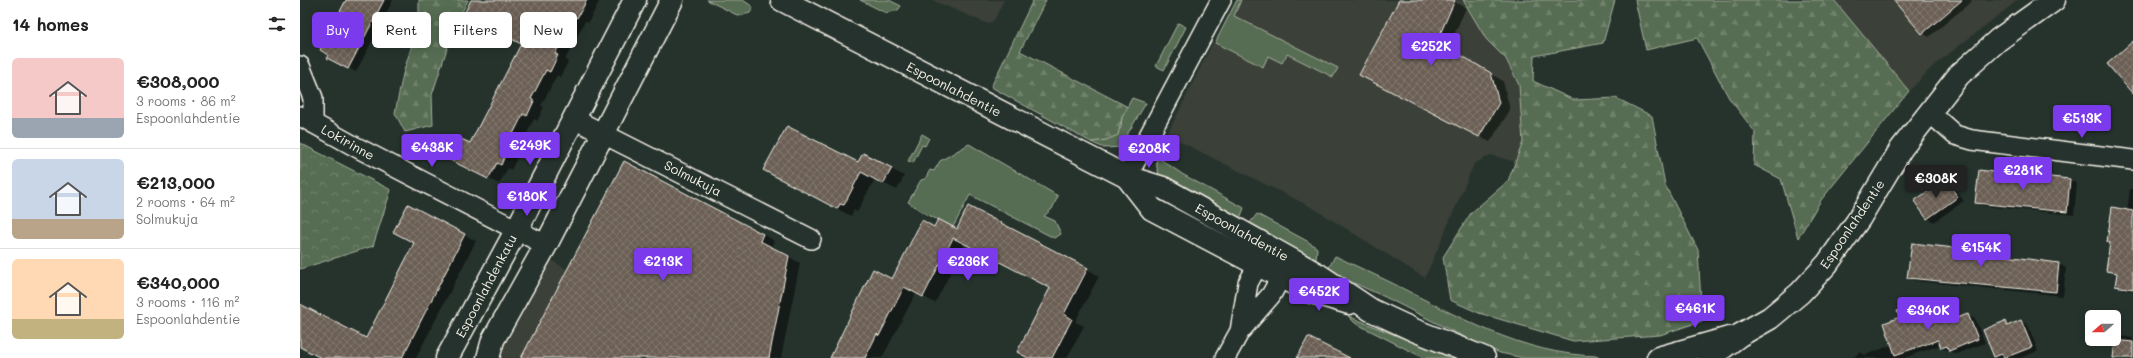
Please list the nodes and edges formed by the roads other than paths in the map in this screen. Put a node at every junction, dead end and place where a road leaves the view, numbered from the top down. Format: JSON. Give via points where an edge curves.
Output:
{"nodes":[{"id":1,"x":635,"y":0,"type":"edge"},
{"id":2,"x":672,"y":0,"type":"edge"},
{"id":3,"x":782,"y":0,"type":"edge"},
{"id":4,"x":1221,"y":0,"type":"edge"},
{"id":5,"x":2054,"y":0,"type":"edge"},
{"id":6,"x":300,"y":66,"type":"edge"},
{"id":7,"x":1929,"y":112,"type":"junction"},
{"id":8,"x":307,"y":119,"type":"edge"},
{"id":9,"x":574,"y":119,"type":"junction"},
{"id":10,"x":603,"y":134,"type":"junction"},
{"id":11,"x":2133,"y":160,"type":"edge"},
{"id":12,"x":1127,"y":177,"type":"junction"},
{"id":13,"x":517,"y":229,"type":"junction"},
{"id":14,"x":811,"y":239,"type":"dead end"},
{"id":15,"x":546,"y":245,"type":"junction"},
{"id":16,"x":1277,"y":251,"type":"junction"},
{"id":17,"x":1258,"y":265,"type":"junction"},
{"id":18,"x":1281,"y":277,"type":"junction"},
{"id":19,"x":1371,"y":310,"type":"junction"},
{"id":20,"x":1240,"y":331,"type":"junction"},
{"id":21,"x":1740,"y":335,"type":"junction"},
{"id":22,"x":447,"y":358,"type":"edge"},
{"id":23,"x":488,"y":358,"type":"edge"},
{"id":24,"x":1225,"y":358,"type":"edge"},
{"id":25,"x":1484,"y":358,"type":"edge"},
{"id":26,"x":1658,"y":358,"type":"edge"},
{"id":27,"x":1710,"y":358,"type":"edge"}],
"edges":[{"from":1,"to":9,"type":"main road","name":"Espoonlahdenkatu"},
{"from":2,"to":10,"type":"main road"},
{"from":3,"to":12,"type":"main road","name":"Espoonlahdentie"},
{"from":4,"to":12,"type":"street"},
{"from":5,"to":7,"type":"main road","name":"Espoonlahdentie","via":[[1998,40],[1959,75]]},
{"from":6,"to":8,"type":"street","via":[[313,98]]},
{"from":7,"to":11,"type":"street","via":[[1955,135],[1972,140]]},
{"from":7,"to":21,"type":"main road","name":"Espoonlahdentie","via":[[1827,264],[1800,293],[1770,318]]},
{"from":8,"to":13,"type":"street","name":"Lokirinne","via":[[356,147]]},
{"from":9,"to":10,"type":"street","name":"Solmukuja"},
{"from":9,"to":13,"type":"main road","name":"Espoonlahdenkatu"},
{"from":10,"to":14,"type":"street","name":"Solmukuja"},
{"from":10,"to":15,"type":"main road"},
{"from":12,"to":16,"type":"main road","name":"Espoonlahdentie","via":[[1163,188]]},
{"from":12,"to":17,"type":"main road","name":"Espoonlahdentie","via":[[1152,209]]},
{"from":13,"to":15,"type":"street","name":"Lokirinne"},
{"from":13,"to":22,"type":"main road","name":"Espoonlahdenkatu"},
{"from":15,"to":23,"type":"main road","via":[[493,340]]},
{"from":16,"to":17,"type":"street"},
{"from":16,"to":18,"type":"street"},
{"from":16,"to":19,"type":"main road","name":"Espoonlahdentie"},
{"from":17,"to":18,"type":"main road","name":"Espoonlahdentie"},
{"from":17,"to":20,"type":"street","via":[[1248,283]]},
{"from":18,"to":19,"type":"main road","name":"Espoonlahdentie","via":[[1308,291]]},
{"from":18,"to":20,"type":"street","via":[[1271,295]]},
{"from":19,"to":25,"type":"main road","name":"Espoonlahdentie"},
{"from":20,"to":24,"type":"street"},
{"from":21,"to":26,"type":"main road","name":"Espoonlahdentie"},
{"from":21,"to":27,"type":"main road","name":"Espoonlahdentie"}]}
